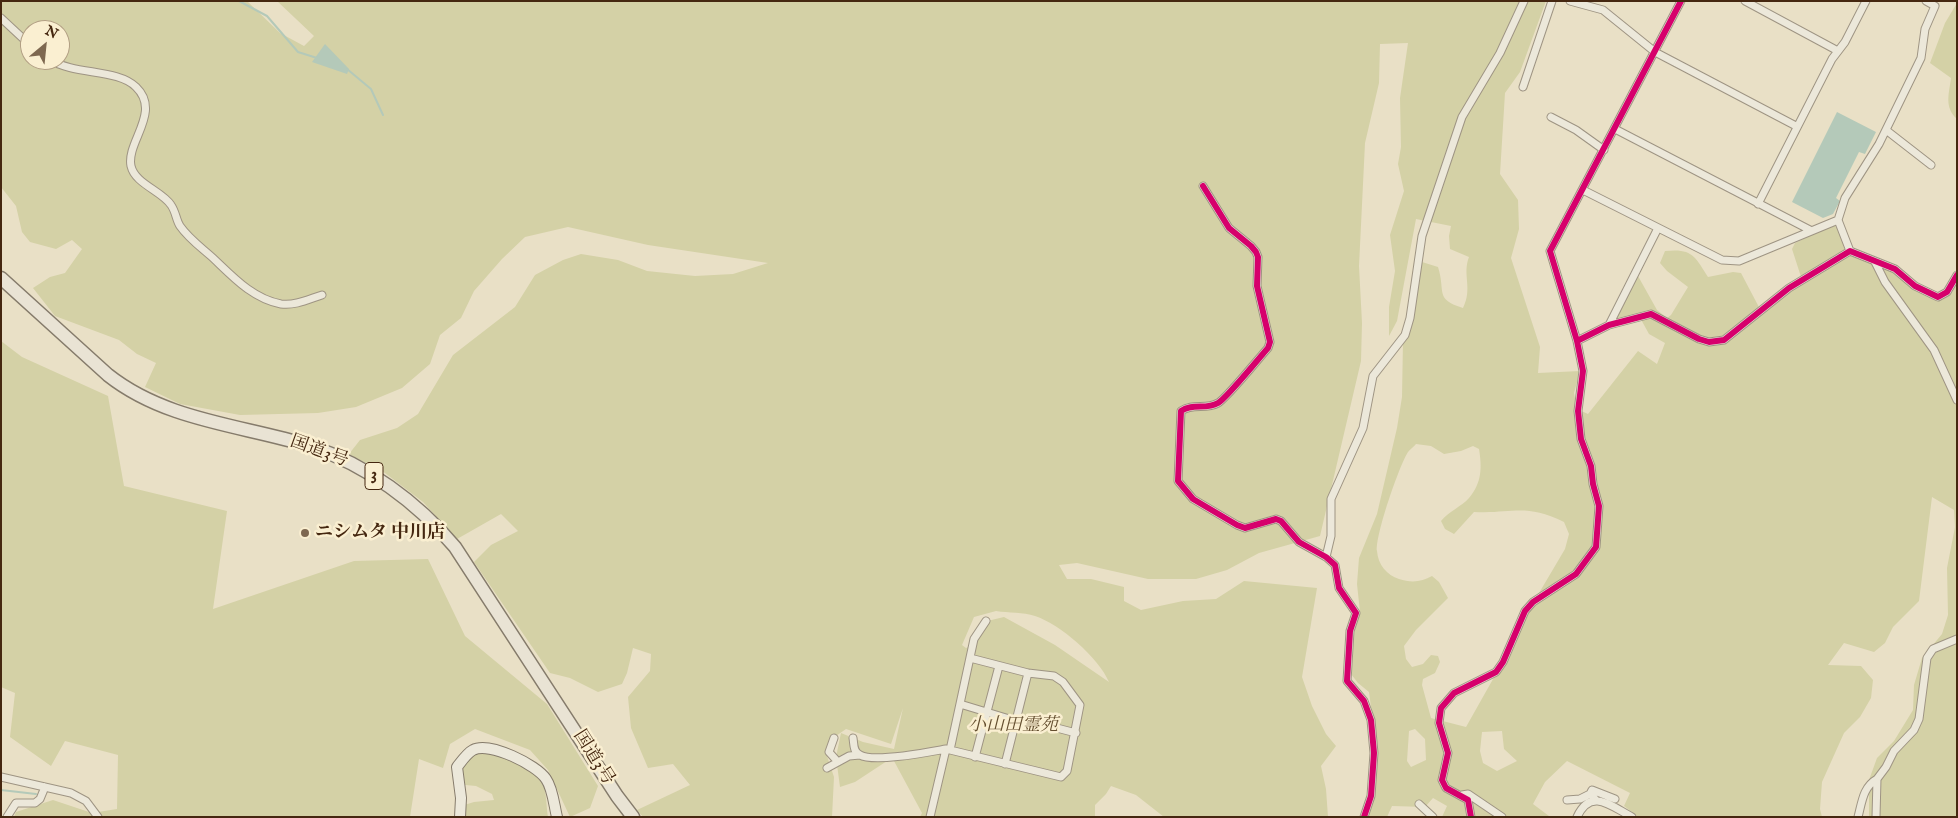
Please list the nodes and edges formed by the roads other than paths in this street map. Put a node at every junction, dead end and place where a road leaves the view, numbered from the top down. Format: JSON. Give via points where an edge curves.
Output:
{"nodes":[{"id":1,"x":1524,"y":1,"type":"edge"},
{"id":2,"x":1552,"y":1,"type":"edge"},
{"id":3,"x":1570,"y":1,"type":"edge"},
{"id":4,"x":1681,"y":1,"type":"edge"},
{"id":5,"x":1745,"y":1,"type":"edge"},
{"id":6,"x":1866,"y":1,"type":"edge"},
{"id":7,"x":1926,"y":1,"type":"edge"},
{"id":8,"x":1,"y":18,"type":"edge"},
{"id":9,"x":20,"y":36,"type":"edge"},
{"id":10,"x":1838,"y":51,"type":"junction"},
{"id":11,"x":1655,"y":52,"type":"junction"},
{"id":12,"x":70,"y":68,"type":"edge"},
{"id":13,"x":1523,"y":87,"type":"dead end"},
{"id":14,"x":1551,"y":117,"type":"dead end"},
{"id":15,"x":1796,"y":126,"type":"junction"},
{"id":16,"x":1615,"y":129,"type":"junction"},
{"id":17,"x":1886,"y":130,"type":"junction"},
{"id":18,"x":1604,"y":150,"type":"junction"},
{"id":19,"x":1931,"y":164,"type":"dead end"},
{"id":20,"x":1203,"y":186,"type":"dead end"},
{"id":21,"x":1583,"y":190,"type":"junction"},
{"id":22,"x":1758,"y":204,"type":"junction"},
{"id":23,"x":1838,"y":220,"type":"junction"},
{"id":24,"x":1794,"y":222,"type":"junction"},
{"id":25,"x":1658,"y":228,"type":"junction"},
{"id":26,"x":1810,"y":230,"type":"junction"},
{"id":27,"x":1793,"y":238,"type":"junction"},
{"id":28,"x":1850,"y":251,"type":"junction"},
{"id":29,"x":1875,"y":262,"type":"junction"},
{"id":30,"x":1957,"y":275,"type":"edge"},
{"id":31,"x":1,"y":278,"type":"edge"},
{"id":32,"x":322,"y":295,"type":"dead end"},
{"id":33,"x":1609,"y":325,"type":"junction"},
{"id":34,"x":1577,"y":341,"type":"junction"},
{"id":35,"x":1957,"y":400,"type":"edge"},
{"id":36,"x":1326,"y":556,"type":"junction"},
{"id":37,"x":986,"y":621,"type":"dead end"},
{"id":38,"x":1957,"y":639,"type":"edge"},
{"id":39,"x":970,"y":658,"type":"junction"},
{"id":40,"x":999,"y":666,"type":"junction"},
{"id":41,"x":1028,"y":673,"type":"junction"},
{"id":42,"x":960,"y":704,"type":"junction"},
{"id":43,"x":987,"y":712,"type":"junction"},
{"id":44,"x":1016,"y":720,"type":"junction"},
{"id":45,"x":1076,"y":733,"type":"junction"},
{"id":46,"x":834,"y":738,"type":"dead end"},
{"id":47,"x":853,"y":738,"type":"dead end"},
{"id":48,"x":948,"y":750,"type":"junction"},
{"id":49,"x":860,"y":755,"type":"junction"},
{"id":50,"x":975,"y":756,"type":"junction"},
{"id":51,"x":838,"y":762,"type":"junction"},
{"id":52,"x":1006,"y":764,"type":"junction"},
{"id":53,"x":827,"y":768,"type":"dead end"},
{"id":54,"x":1,"y":777,"type":"edge"},
{"id":55,"x":1877,"y":779,"type":"junction"},
{"id":56,"x":45,"y":787,"type":"junction"},
{"id":57,"x":1590,"y":794,"type":"junction"},
{"id":58,"x":1457,"y":795,"type":"junction"},
{"id":59,"x":1615,"y":799,"type":"dead end"},
{"id":60,"x":1567,"y":800,"type":"dead end"},
{"id":61,"x":1596,"y":800,"type":"junction"},
{"id":62,"x":1419,"y":804,"type":"dead end"},
{"id":63,"x":7,"y":817,"type":"edge"},
{"id":64,"x":98,"y":817,"type":"edge"},
{"id":65,"x":460,"y":817,"type":"edge"},
{"id":66,"x":557,"y":817,"type":"edge"},
{"id":67,"x":632,"y":817,"type":"edge"},
{"id":68,"x":930,"y":817,"type":"edge"},
{"id":69,"x":1364,"y":817,"type":"edge"},
{"id":70,"x":1432,"y":817,"type":"edge"},
{"id":71,"x":1471,"y":817,"type":"edge"},
{"id":72,"x":1502,"y":817,"type":"edge"},
{"id":73,"x":1578,"y":817,"type":"edge"},
{"id":74,"x":1632,"y":817,"type":"edge"},
{"id":75,"x":1858,"y":817,"type":"edge"},
{"id":76,"x":1876,"y":817,"type":"edge"}],
"edges":[{"from":1,"to":36,"type":"street","via":[[1500,53],[1462,117],[1422,236],[1405,335],[1373,376],[1363,428],[1331,499],[1332,536]]},
{"from":2,"to":13,"type":"street"},
{"from":3,"to":11,"type":"street","via":[[1603,10]]},
{"from":4,"to":11,"type":"street"},
{"from":5,"to":10,"type":"street"},
{"from":6,"to":10,"type":"street"},
{"from":7,"to":17,"type":"street","via":[[1935,6],[1925,29],[1921,58]]},
{"from":8,"to":9,"type":"street"},
{"from":10,"to":15,"type":"street"},
{"from":11,"to":15,"type":"street"},
{"from":11,"to":16,"type":"street"},
{"from":12,"to":32,"type":"street","via":[[117,76],[135,86],[145,102],[145,114],[131,165],[135,174],[166,199],[180,226],[224,270],[250,292],[282,304]]},
{"from":14,"to":18,"type":"street"},
{"from":15,"to":22,"type":"street"},
{"from":16,"to":18,"type":"street"},
{"from":16,"to":22,"type":"street"},
{"from":17,"to":19,"type":"street"},
{"from":17,"to":23,"type":"street","via":[[1845,198]]},
{"from":18,"to":21,"type":"street"},
{"from":20,"to":36,"type":"street","via":[[1229,228],[1251,246],[1258,257],[1257,286],[1270,342],[1221,402],[1209,408],[1188,406],[1182,411],[1178,481],[1193,499],[1237,525],[1245,528],[1276,519],[1300,542]]},
{"from":21,"to":25,"type":"street"},
{"from":21,"to":34,"type":"street","via":[[1550,251]]},
{"from":22,"to":24,"type":"street"},
{"from":23,"to":26,"type":"street"},
{"from":23,"to":28,"type":"street"},
{"from":24,"to":26,"type":"street"},
{"from":24,"to":27,"type":"street"},
{"from":25,"to":27,"type":"street","via":[[1722,260],[1739,261]]},
{"from":25,"to":33,"type":"street"},
{"from":26,"to":27,"type":"street"},
{"from":28,"to":29,"type":"street"},
{"from":28,"to":33,"type":"street","via":[[1789,288],[1724,340],[1709,342],[1699,339],[1651,314]]},
{"from":29,"to":30,"type":"street","via":[[1895,269],[1915,286],[1938,297],[1947,292]]},
{"from":29,"to":35,"type":"street","via":[[1885,282],[1934,350]]},
{"from":31,"to":67,"type":"highway","name":"国道3号","number":"3","via":[[122,386],[147,400],[179,412],[326,452],[369,473],[403,497],[455,547]]},
{"from":33,"to":34,"type":"street"},
{"from":34,"to":58,"type":"street","via":[[1583,380],[1578,401],[1581,440],[1591,466],[1599,506],[1595,549],[1576,574],[1533,602],[1525,611],[1496,672],[1454,693],[1441,708],[1439,723],[1448,753],[1442,780],[1446,788]]},
{"from":36,"to":69,"type":"street","via":[[1335,565],[1338,588],[1356,613],[1350,631],[1347,681],[1364,701],[1371,720],[1374,753],[1371,796]]},
{"from":37,"to":39,"type":"street","via":[[974,639]]},
{"from":38,"to":55,"type":"street","via":[[1933,649],[1927,658],[1919,719]]},
{"from":39,"to":40,"type":"street"},
{"from":39,"to":42,"type":"street"},
{"from":40,"to":41,"type":"street"},
{"from":40,"to":43,"type":"street"},
{"from":41,"to":44,"type":"street"},
{"from":41,"to":45,"type":"street","via":[[1054,676],[1063,682],[1080,706]]},
{"from":42,"to":43,"type":"street"},
{"from":42,"to":48,"type":"street"},
{"from":43,"to":44,"type":"street"},
{"from":43,"to":50,"type":"street"},
{"from":44,"to":45,"type":"street"},
{"from":44,"to":52,"type":"street"},
{"from":45,"to":52,"type":"street","via":[[1064,776]]},
{"from":46,"to":51,"type":"street","via":[[829,752]]},
{"from":47,"to":49,"type":"street","via":[[855,750]]},
{"from":48,"to":49,"type":"street","via":[[878,758]]},
{"from":48,"to":50,"type":"street"},
{"from":48,"to":68,"type":"street"},
{"from":49,"to":51,"type":"street"},
{"from":50,"to":52,"type":"street"},
{"from":51,"to":53,"type":"street"},
{"from":54,"to":56,"type":"street"},
{"from":55,"to":75,"type":"street","via":[[1864,792]]},
{"from":55,"to":76,"type":"street"},
{"from":56,"to":63,"type":"street","via":[[35,803],[16,803]]},
{"from":56,"to":64,"type":"street","via":[[86,801]]},
{"from":57,"to":59,"type":"street","via":[[1592,790]]},
{"from":57,"to":60,"type":"street"},
{"from":57,"to":61,"type":"street"},
{"from":58,"to":71,"type":"street","via":[[1468,800]]},
{"from":58,"to":72,"type":"street","via":[[1468,794]]},
{"from":61,"to":73,"type":"street","via":[[1586,802]]},
{"from":61,"to":74,"type":"street"},
{"from":62,"to":70,"type":"street"},
{"from":65,"to":66,"type":"street","via":[[457,767],[471,750],[478,748],[504,752],[530,764],[546,778]]}]}
